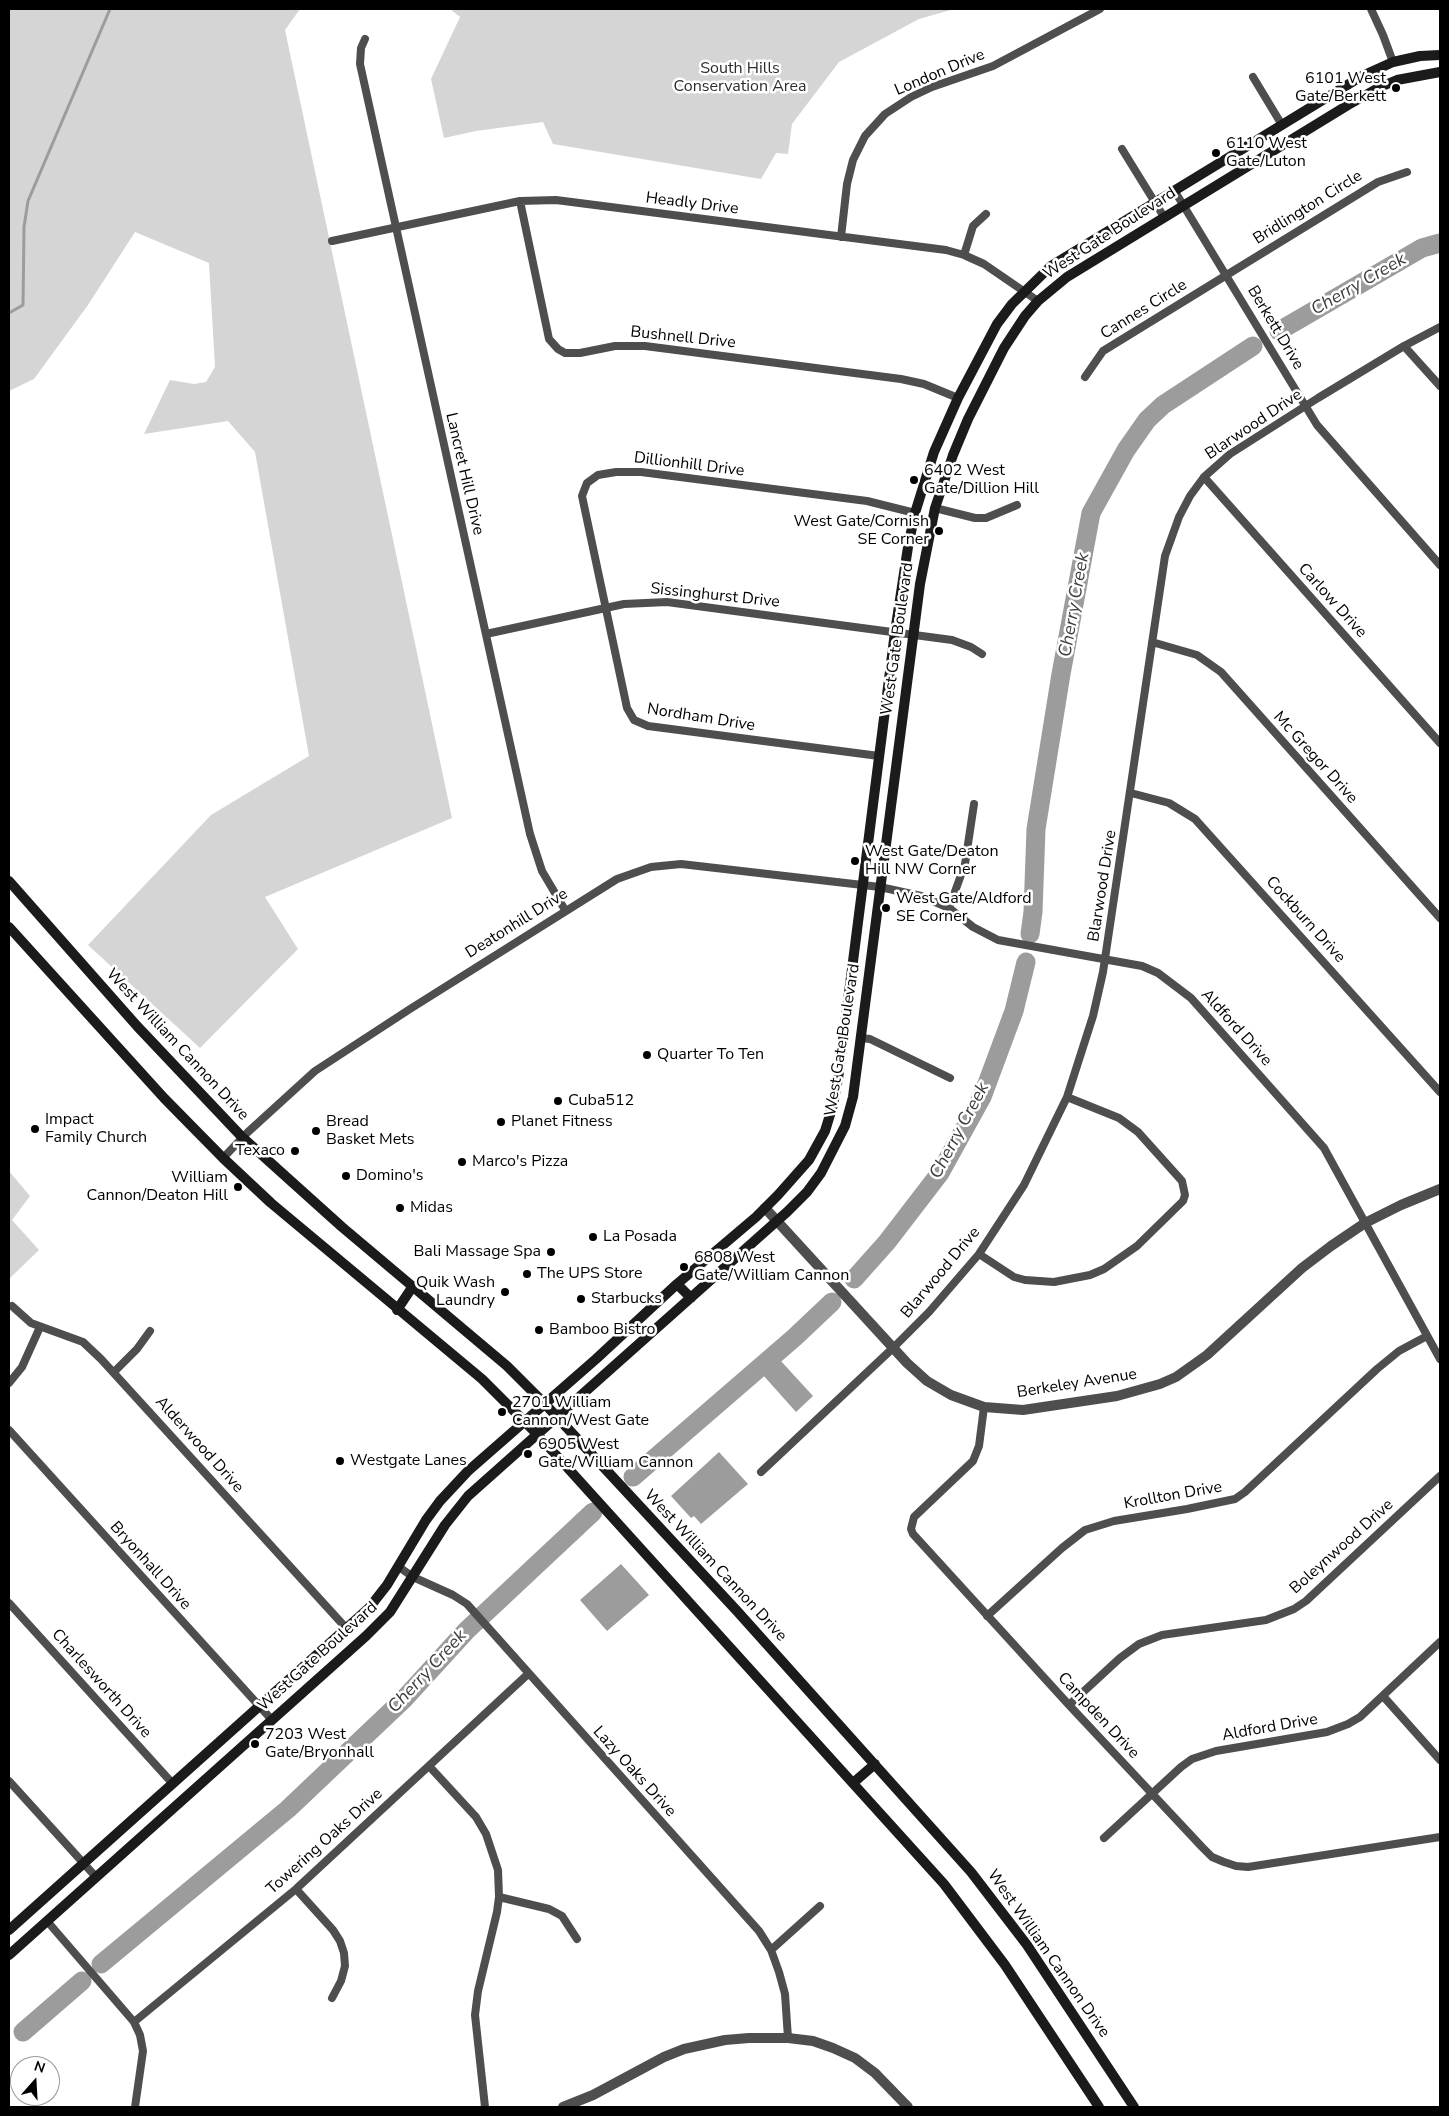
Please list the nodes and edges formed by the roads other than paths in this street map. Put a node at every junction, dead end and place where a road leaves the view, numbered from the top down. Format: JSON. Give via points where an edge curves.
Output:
{"nodes":[{"id":1,"x":1100,"y":9,"type":"edge"},
{"id":2,"x":1371,"y":9,"type":"edge"},
{"id":3,"x":365,"y":39,"type":"dead end"},
{"id":4,"x":1440,"y":55,"type":"edge"},
{"id":5,"x":1393,"y":62,"type":"junction"},
{"id":6,"x":1440,"y":72,"type":"edge"},
{"id":7,"x":1252,"y":77,"type":"dead end"},
{"id":8,"x":1282,"y":125,"type":"junction"},
{"id":9,"x":1122,"y":149,"type":"dead end"},
{"id":10,"x":1408,"y":172,"type":"dead end"},
{"id":11,"x":1174,"y":190,"type":"junction"},
{"id":12,"x":520,"y":201,"type":"junction"},
{"id":13,"x":1154,"y":202,"type":"junction"},
{"id":14,"x":1183,"y":205,"type":"junction"},
{"id":15,"x":986,"y":214,"type":"dead end"},
{"id":16,"x":1164,"y":217,"type":"junction"},
{"id":17,"x":395,"y":227,"type":"junction"},
{"id":18,"x":841,"y":237,"type":"junction"},
{"id":19,"x":332,"y":241,"type":"dead end"},
{"id":20,"x":964,"y":255,"type":"junction"},
{"id":21,"x":1226,"y":275,"type":"junction"},
{"id":22,"x":1024,"y":291,"type":"junction"},
{"id":23,"x":1038,"y":301,"type":"junction"},
{"id":24,"x":1440,"y":327,"type":"edge"},
{"id":25,"x":1404,"y":346,"type":"junction"},
{"id":26,"x":1085,"y":377,"type":"dead end"},
{"id":27,"x":1440,"y":386,"type":"edge"},
{"id":28,"x":958,"y":398,"type":"junction"},
{"id":29,"x":1305,"y":406,"type":"junction"},
{"id":30,"x":1204,"y":477,"type":"junction"},
{"id":31,"x":1017,"y":505,"type":"dead end"},
{"id":32,"x":935,"y":508,"type":"junction"},
{"id":33,"x":915,"y":513,"type":"junction"},
{"id":34,"x":1440,"y":565,"type":"edge"},
{"id":35,"x":606,"y":607,"type":"junction"},
{"id":36,"x":895,"y":632,"type":"junction"},
{"id":37,"x":486,"y":634,"type":"junction"},
{"id":38,"x":913,"y":634,"type":"junction"},
{"id":39,"x":1152,"y":642,"type":"junction"},
{"id":40,"x":982,"y":654,"type":"dead end"},
{"id":41,"x":1440,"y":743,"type":"edge"},
{"id":42,"x":879,"y":756,"type":"junction"},
{"id":43,"x":1131,"y":793,"type":"junction"},
{"id":44,"x":974,"y":804,"type":"dead end"},
{"id":45,"x":9,"y":881,"type":"edge"},
{"id":46,"x":862,"y":886,"type":"junction"},
{"id":47,"x":880,"y":887,"type":"junction"},
{"id":48,"x":949,"y":908,"type":"junction"},
{"id":49,"x":565,"y":910,"type":"junction"},
{"id":50,"x":1440,"y":918,"type":"edge"},
{"id":51,"x":9,"y":927,"type":"edge"},
{"id":52,"x":1105,"y":960,"type":"junction"},
{"id":53,"x":861,"y":1038,"type":"junction"},
{"id":54,"x":950,"y":1078,"type":"dead end"},
{"id":55,"x":1440,"y":1092,"type":"edge"},
{"id":56,"x":1067,"y":1097,"type":"junction"},
{"id":57,"x":242,"y":1138,"type":"junction"},
{"id":58,"x":223,"y":1158,"type":"junction"},
{"id":59,"x":1440,"y":1189,"type":"edge"},
{"id":60,"x":765,"y":1208,"type":"junction"},
{"id":61,"x":777,"y":1221,"type":"junction"},
{"id":62,"x":1365,"y":1223,"type":"junction"},
{"id":63,"x":979,"y":1254,"type":"junction"},
{"id":64,"x":676,"y":1284,"type":"junction"},
{"id":65,"x":413,"y":1286,"type":"junction"},
{"id":66,"x":691,"y":1298,"type":"junction"},
{"id":67,"x":12,"y":1306,"type":"dead end"},
{"id":68,"x":397,"y":1310,"type":"junction"},
{"id":69,"x":40,"y":1327,"type":"junction"},
{"id":70,"x":150,"y":1331,"type":"dead end"},
{"id":71,"x":1426,"y":1336,"type":"junction"},
{"id":72,"x":894,"y":1348,"type":"junction"},
{"id":73,"x":1440,"y":1360,"type":"edge"},
{"id":74,"x":114,"y":1372,"type":"junction"},
{"id":75,"x":9,"y":1383,"type":"edge"},
{"id":76,"x":545,"y":1404,"type":"junction"},
{"id":77,"x":984,"y":1407,"type":"junction"},
{"id":78,"x":557,"y":1417,"type":"junction"},
{"id":79,"x":525,"y":1422,"type":"junction"},
{"id":80,"x":9,"y":1430,"type":"edge"},
{"id":81,"x":537,"y":1434,"type":"junction"},
{"id":82,"x":761,"y":1472,"type":"dead end"},
{"id":83,"x":1440,"y":1476,"type":"edge"},
{"id":84,"x":398,"y":1567,"type":"junction"},
{"id":85,"x":413,"y":1577,"type":"junction"},
{"id":86,"x":9,"y":1603,"type":"edge"},
{"id":87,"x":988,"y":1616,"type":"junction"},
{"id":88,"x":346,"y":1629,"type":"junction"},
{"id":89,"x":1440,"y":1642,"type":"edge"},
{"id":90,"x":528,"y":1674,"type":"junction"},
{"id":91,"x":1383,"y":1696,"type":"junction"},
{"id":92,"x":1069,"y":1705,"type":"junction"},
{"id":93,"x":260,"y":1707,"type":"junction"},
{"id":94,"x":272,"y":1720,"type":"junction"},
{"id":95,"x":1440,"y":1760,"type":"edge"},
{"id":96,"x":875,"y":1764,"type":"junction"},
{"id":97,"x":429,"y":1766,"type":"junction"},
{"id":98,"x":9,"y":1781,"type":"edge"},
{"id":99,"x":853,"y":1783,"type":"junction"},
{"id":100,"x":173,"y":1784,"type":"junction"},
{"id":101,"x":1151,"y":1794,"type":"junction"},
{"id":102,"x":1440,"y":1837,"type":"edge"},
{"id":103,"x":1104,"y":1838,"type":"dead end"},
{"id":104,"x":84,"y":1863,"type":"junction"},
{"id":105,"x":96,"y":1877,"type":"junction"},
{"id":106,"x":296,"y":1889,"type":"junction"},
{"id":107,"x":498,"y":1897,"type":"junction"},
{"id":108,"x":820,"y":1906,"type":"dead end"},
{"id":109,"x":47,"y":1920,"type":"junction"},
{"id":110,"x":9,"y":1930,"type":"edge"},
{"id":111,"x":577,"y":1939,"type":"dead end"},
{"id":112,"x":771,"y":1950,"type":"junction"},
{"id":113,"x":9,"y":1955,"type":"edge"},
{"id":114,"x":332,"y":1998,"type":"dead end"},
{"id":115,"x":134,"y":2022,"type":"junction"},
{"id":116,"x":788,"y":2038,"type":"junction"},
{"id":117,"x":135,"y":2107,"type":"edge"},
{"id":118,"x":485,"y":2107,"type":"edge"},
{"id":119,"x":563,"y":2107,"type":"edge"},
{"id":120,"x":908,"y":2107,"type":"edge"},
{"id":121,"x":1099,"y":2107,"type":"edge"},
{"id":122,"x":1134,"y":2107,"type":"edge"}],
"edges":[{"from":1,"to":18,"type":"street","name":"London Drive","via":[[993,66],[925,90],[885,114],[865,136],[853,160]]},
{"from":2,"to":5,"type":"street"},
{"from":3,"to":17,"type":"street","name":"Lancret Hill Drive","via":[[360,64]]},
{"from":4,"to":5,"type":"main road","name":"West Gate Boulevard"},
{"from":5,"to":8,"type":"main road","name":"West Gate Boulevard","via":[[1362,76]]},
{"from":6,"to":14,"type":"main road","name":"West Gate Boulevard","via":[[1397,80],[1365,94]]},
{"from":7,"to":8,"type":"street"},
{"from":8,"to":11,"type":"main road","name":"West Gate Boulevard"},
{"from":9,"to":13,"type":"street"},
{"from":10,"to":21,"type":"street","name":"Bridlington Circle","via":[[1378,182]]},
{"from":11,"to":13,"type":"main road","name":"West Gate Boulevard"},
{"from":11,"to":14,"type":"street","name":"Berkett Drive"},
{"from":12,"to":17,"type":"street","name":"Headly Drive"},
{"from":12,"to":18,"type":"street","name":"Headly Drive","via":[[556,200]]},
{"from":12,"to":28,"type":"street","name":"Bushnell Drive","via":[[549,339],[565,353],[615,346],[645,346],[901,379],[924,384]]},
{"from":13,"to":16,"type":"street"},
{"from":13,"to":22,"type":"main road","name":"West Gate Boulevard","via":[[1051,266]]},
{"from":14,"to":16,"type":"main road","name":"West Gate Boulevard"},
{"from":14,"to":21,"type":"street","name":"Berkett Drive"},
{"from":15,"to":20,"type":"street","via":[[974,226]]},
{"from":16,"to":23,"type":"main road","name":"West Gate Boulevard","via":[[1067,277]]},
{"from":17,"to":19,"type":"street","name":"Headly Drive"},
{"from":17,"to":37,"type":"street","name":"Lancret Hill Drive"},
{"from":18,"to":20,"type":"street","name":"Headly Drive"},
{"from":20,"to":22,"type":"street","name":"Headly Drive","via":[[984,264]]},
{"from":21,"to":26,"type":"street","name":"Cannes Circle","via":[[1103,351]]},
{"from":21,"to":29,"type":"street","name":"Berkett Drive"},
{"from":22,"to":23,"type":"street","name":"Headly Drive"},
{"from":22,"to":28,"type":"main road","name":"West Gate Boulevard","via":[[998,324]]},
{"from":23,"to":32,"type":"main road","name":"West Gate Boulevard","via":[[1014,332],[980,394],[952,455]]},
{"from":24,"to":25,"type":"street","name":"Blarwood Drive"},
{"from":25,"to":27,"type":"street"},
{"from":25,"to":29,"type":"street","name":"Blarwood Drive"},
{"from":28,"to":33,"type":"main road","name":"West Gate Boulevard","via":[[934,452]]},
{"from":29,"to":30,"type":"street","name":"Blarwood Drive","via":[[1230,454]]},
{"from":29,"to":34,"type":"street","name":"Berkett Drive","via":[[1343,456]]},
{"from":30,"to":39,"type":"street","name":"Blarwood Drive","via":[[1190,496],[1171,535]]},
{"from":30,"to":41,"type":"street","name":"Carlow Drive"},
{"from":31,"to":32,"type":"street","via":[[986,518]]},
{"from":32,"to":38,"type":"main road","name":"West Gate Boulevard"},
{"from":33,"to":35,"type":"street","name":"Dillionhill Drive","via":[[867,501],[661,474],[627,471],[598,475],[587,483],[582,503]]},
{"from":33,"to":36,"type":"main road","name":"West Gate Boulevard"},
{"from":35,"to":36,"type":"street","name":"Sissinghurst Drive","via":[[667,602]]},
{"from":35,"to":37,"type":"street","name":"Sissinghurst Drive"},
{"from":35,"to":42,"type":"street","name":"Nordham Drive","via":[[627,708],[640,724]]},
{"from":36,"to":38,"type":"street","name":"Sissinghurst Drive"},
{"from":36,"to":42,"type":"main road","name":"West Gate Boulevard"},
{"from":37,"to":49,"type":"street","name":"Lancret Hill Drive","via":[[536,856],[549,886]]},
{"from":38,"to":40,"type":"street","name":"Sissinghurst Drive","via":[[957,641]]},
{"from":38,"to":47,"type":"main road","name":"West Gate Boulevard"},
{"from":39,"to":43,"type":"street","name":"Blarwood Drive"},
{"from":39,"to":50,"type":"street","name":"Mc Gregor Drive","via":[[1198,655],[1221,672]]},
{"from":42,"to":46,"type":"main road","name":"West Gate Boulevard"},
{"from":43,"to":52,"type":"street","name":"Blarwood Drive"},
{"from":43,"to":55,"type":"street","name":"Cockburn Drive","via":[[1169,803],[1195,819]]},
{"from":44,"to":48,"type":"street","via":[[966,858]]},
{"from":45,"to":57,"type":"main road","name":"West William Cannon Drive","via":[[137,1026]]},
{"from":46,"to":47,"type":"street","name":"Deatonhill Drive"},
{"from":46,"to":49,"type":"street","name":"Deatonhill Drive","via":[[696,865],[666,865],[616,879]]},
{"from":46,"to":60,"type":"main road","name":"West Gate Boulevard","via":[[833,1105],[825,1131],[809,1160]]},
{"from":47,"to":48,"type":"street","name":"Aldford Drive","via":[[921,896]]},
{"from":47,"to":53,"type":"main road","name":"West Gate Boulevard"},
{"from":48,"to":52,"type":"street","name":"Aldford Drive","via":[[998,940]]},
{"from":49,"to":57,"type":"street","name":"Deatonhill Drive","via":[[315,1071]]},
{"from":51,"to":58,"type":"main road","via":[[164,1098]]},
{"from":52,"to":56,"type":"street","name":"Blarwood Drive","via":[[1094,1016]]},
{"from":52,"to":62,"type":"street","name":"Aldford Drive","via":[[1129,963],[1158,973],[1191,998],[1324,1148]]},
{"from":53,"to":54,"type":"street","via":[[870,1039]]},
{"from":53,"to":61,"type":"main road","name":"West Gate Boulevard","via":[[853,1097],[838,1143],[807,1192]]},
{"from":56,"to":63,"type":"street","name":"Blarwood Drive","via":[[1024,1185]]},
{"from":56,"to":63,"type":"street","via":[[1119,1118],[1138,1132],[1182,1181],[1183,1201],[1137,1246],[1090,1275],[1054,1282],[1025,1280],[1014,1277]]},
{"from":57,"to":58,"type":"street","name":"Deatonhill Drive"},
{"from":57,"to":65,"type":"main road","name":"West William Cannon Drive"},
{"from":58,"to":68,"type":"main road"},
{"from":59,"to":62,"type":"street","name":"Berkeley Avenue"},
{"from":60,"to":61,"type":"street","name":"Berkeley Avenue"},
{"from":60,"to":64,"type":"main road","name":"West Gate Boulevard"},
{"from":61,"to":66,"type":"main road","name":"West Gate Boulevard"},
{"from":61,"to":72,"type":"street","name":"Berkeley Avenue"},
{"from":62,"to":71,"type":"street","name":"Aldford Drive"},
{"from":62,"to":77,"type":"street","name":"Berkeley Avenue","via":[[1309,1262],[1207,1355],[1176,1377],[1117,1396],[1049,1407],[1023,1410]]},
{"from":63,"to":72,"type":"street","name":"Blarwood Drive"},
{"from":64,"to":66,"type":"main road"},
{"from":64,"to":76,"type":"main road","name":"West Gate Boulevard"},
{"from":65,"to":68,"type":"main road"},
{"from":65,"to":76,"type":"main road","name":"West William Cannon Drive","via":[[507,1366]]},
{"from":66,"to":78,"type":"main road","name":"West Gate Boulevard"},
{"from":67,"to":69,"type":"street","name":"Alderwood Drive"},
{"from":68,"to":79,"type":"main road","via":[[482,1380]]},
{"from":69,"to":74,"type":"street","name":"Alderwood Drive","via":[[83,1342]]},
{"from":69,"to":75,"type":"street","via":[[22,1367]]},
{"from":70,"to":74,"type":"street"},
{"from":71,"to":73,"type":"street","name":"Aldford Drive"},
{"from":71,"to":87,"type":"street","name":"Krollton Drive","via":[[1399,1351],[1377,1369],[1235,1499],[1114,1521],[1085,1530]]},
{"from":72,"to":77,"type":"street","name":"Berkeley Avenue","via":[[936,1387]]},
{"from":72,"to":82,"type":"street","name":"Blarwood Drive"},
{"from":74,"to":88,"type":"street","name":"Alderwood Drive"},
{"from":76,"to":78,"type":"main road","name":"West William Cannon Drive"},
{"from":76,"to":79,"type":"main road","name":"West Gate Boulevard"},
{"from":77,"to":87,"type":"street","name":"Campden Drive","via":[[979,1446],[973,1462],[921,1508],[914,1516],[911,1529]]},
{"from":78,"to":81,"type":"main road","name":"West Gate Boulevard"},
{"from":78,"to":96,"type":"main road","name":"West William Cannon Drive"},
{"from":79,"to":81,"type":"main road"},
{"from":79,"to":84,"type":"main road","name":"West Gate Boulevard","via":[[468,1471],[440,1501]]},
{"from":80,"to":93,"type":"street","name":"Bryonhall Drive"},
{"from":81,"to":85,"type":"main road","name":"West Gate Boulevard","via":[[461,1504]]},
{"from":81,"to":99,"type":"main road"},
{"from":83,"to":92,"type":"street","name":"Boleynwood Drive","via":[[1294,1609],[1266,1620],[1162,1636],[1139,1644]]},
{"from":84,"to":85,"type":"street","name":"Lazy Oaks Drive"},
{"from":84,"to":88,"type":"main road","name":"West Gate Boulevard","via":[[379,1597]]},
{"from":85,"to":90,"type":"street","name":"Lazy Oaks Drive","via":[[460,1599]]},
{"from":85,"to":94,"type":"main road","name":"West Gate Boulevard","via":[[390,1612]]},
{"from":86,"to":100,"type":"street","name":"Charlesworth Drive"},
{"from":87,"to":92,"type":"street","name":"Campden Drive"},
{"from":88,"to":93,"type":"main road","name":"West Gate Boulevard"},
{"from":89,"to":91,"type":"street","name":"Aldford Drive"},
{"from":90,"to":97,"type":"street","name":"Towering Oaks Drive"},
{"from":90,"to":112,"type":"street","name":"Lazy Oaks Drive","via":[[759,1931]]},
{"from":91,"to":95,"type":"street"},
{"from":91,"to":101,"type":"street","name":"Aldford Drive","via":[[1360,1717],[1339,1729],[1203,1754],[1180,1767]]},
{"from":92,"to":101,"type":"street","name":"Campden Drive"},
{"from":93,"to":94,"type":"street","name":"Bryonhall Drive"},
{"from":93,"to":100,"type":"main road","name":"West Gate Boulevard"},
{"from":94,"to":105,"type":"main road","name":"West Gate Boulevard"},
{"from":96,"to":99,"type":"main road"},
{"from":96,"to":122,"type":"main road","name":"West William Cannon Drive","via":[[1005,1915]]},
{"from":97,"to":106,"type":"street","name":"Towering Oaks Drive"},
{"from":97,"to":107,"type":"street","via":[[476,1817],[486,1834],[498,1870]]},
{"from":98,"to":104,"type":"street"},
{"from":99,"to":121,"type":"main road","via":[[977,1925]]},
{"from":100,"to":104,"type":"main road","name":"West Gate Boulevard"},
{"from":101,"to":102,"type":"street","name":"Campden Drive","via":[[1212,1856],[1236,1866],[1276,1864]]},
{"from":101,"to":103,"type":"street","name":"Aldford Drive"},
{"from":104,"to":105,"type":"street"},
{"from":104,"to":110,"type":"main road","name":"West Gate Boulevard"},
{"from":105,"to":109,"type":"main road","name":"West Gate Boulevard"},
{"from":106,"to":114,"type":"street","via":[[333,1930],[344,1953],[345,1966]]},
{"from":106,"to":115,"type":"street","name":"Towering Oaks Drive"},
{"from":107,"to":111,"type":"street","via":[[549,1909],[562,1916]]},
{"from":107,"to":118,"type":"street","via":[[475,2016]]},
{"from":108,"to":112,"type":"street"},
{"from":109,"to":113,"type":"main road","name":"West Gate Boulevard"},
{"from":109,"to":115,"type":"street"},
{"from":112,"to":116,"type":"street","name":"Lazy Oaks Drive","via":[[785,1994]]},
{"from":115,"to":117,"type":"street","via":[[143,2052]]},
{"from":116,"to":119,"type":"street","via":[[725,2040],[684,2049]]},
{"from":116,"to":120,"type":"street","via":[[813,2041],[855,2058],[875,2072]]}]}
